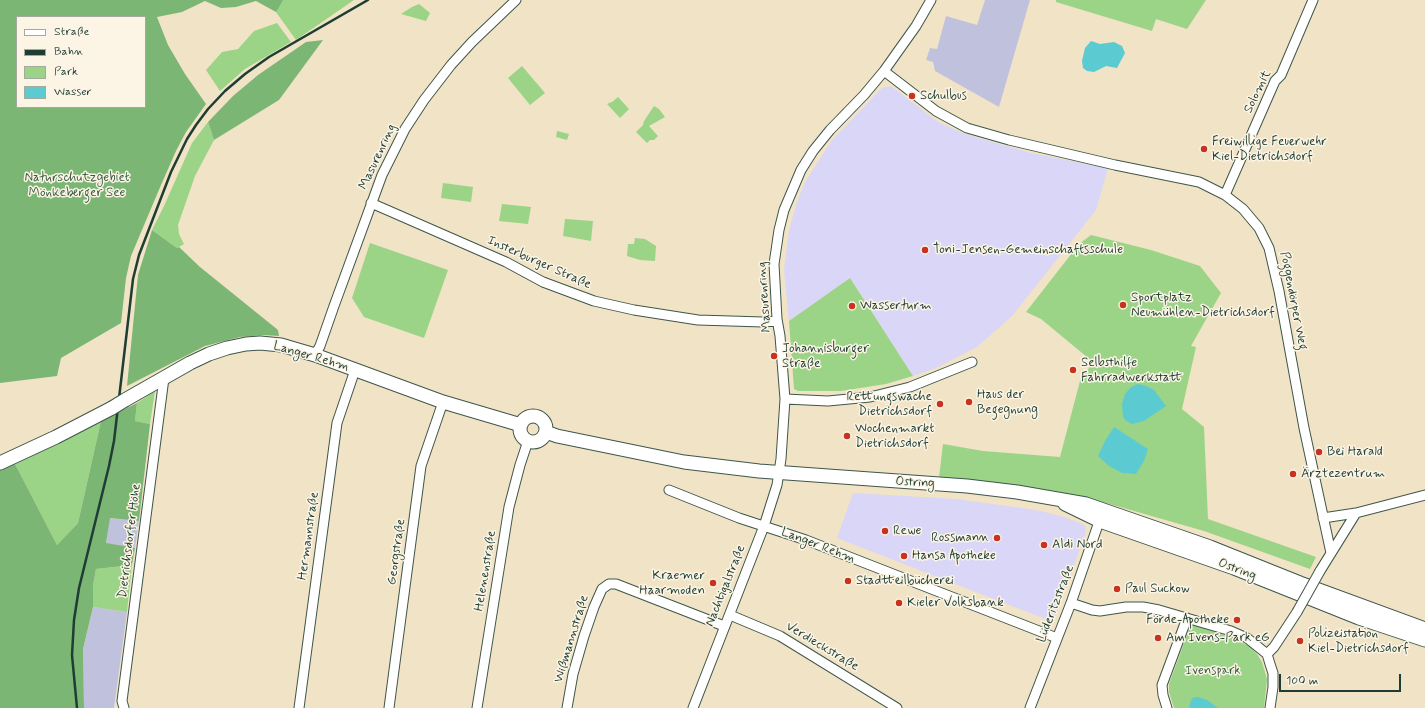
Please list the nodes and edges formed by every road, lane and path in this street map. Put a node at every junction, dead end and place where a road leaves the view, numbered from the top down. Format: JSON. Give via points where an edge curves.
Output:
{"nodes":[{"id":1,"x":516,"y":0,"type":"edge"},
{"id":2,"x":931,"y":0,"type":"edge"},
{"id":3,"x":1313,"y":0,"type":"edge"},
{"id":4,"x":884,"y":71,"type":"junction"},
{"id":5,"x":1225,"y":196,"type":"junction"},
{"id":6,"x":372,"y":203,"type":"junction"},
{"id":7,"x":777,"y":321,"type":"junction"},
{"id":8,"x":315,"y":356,"type":"junction"},
{"id":9,"x":972,"y":362,"type":"dead end"},
{"id":10,"x":355,"y":370,"type":"junction"},
{"id":11,"x":164,"y":378,"type":"junction"},
{"id":12,"x":785,"y":399,"type":"junction"},
{"id":13,"x":443,"y":402,"type":"junction"},
{"id":14,"x":521,"y":425,"type":"junction"},
{"id":15,"x":546,"y":432,"type":"junction"},
{"id":16,"x":528,"y":441,"type":"junction"},
{"id":17,"x":0,"y":463,"type":"edge"},
{"id":18,"x":779,"y":473,"type":"junction"},
{"id":19,"x":669,"y":490,"type":"dead end"},
{"id":20,"x":1425,"y":495,"type":"edge"},
{"id":21,"x":1356,"y":513,"type":"junction"},
{"id":22,"x":1102,"y":515,"type":"junction"},
{"id":23,"x":1323,"y":518,"type":"junction"},
{"id":24,"x":764,"y":526,"type":"junction"},
{"id":25,"x":1331,"y":553,"type":"junction"},
{"id":26,"x":1072,"y":603,"type":"junction"},
{"id":27,"x":730,"y":615,"type":"junction"},
{"id":28,"x":1187,"y":618,"type":"junction"},
{"id":29,"x":724,"y":626,"type":"junction"},
{"id":30,"x":1425,"y":629,"type":"edge"},
{"id":31,"x":1057,"y":638,"type":"junction"},
{"id":32,"x":1425,"y":640,"type":"edge"},
{"id":33,"x":1267,"y":654,"type":"junction"},
{"id":34,"x":124,"y":708,"type":"edge"},
{"id":35,"x":299,"y":708,"type":"edge"},
{"id":36,"x":389,"y":708,"type":"edge"},
{"id":37,"x":477,"y":708,"type":"edge"},
{"id":38,"x":567,"y":708,"type":"edge"},
{"id":39,"x":693,"y":708,"type":"edge"},
{"id":40,"x":897,"y":708,"type":"edge"},
{"id":41,"x":1030,"y":708,"type":"edge"},
{"id":42,"x":1167,"y":708,"type":"edge"},
{"id":43,"x":1270,"y":708,"type":"edge"}],
"edges":[{"from":1,"to":6,"type":"street","name":"Masurenring","via":[[472,42],[424,100],[405,129],[382,175]]},
{"from":2,"to":4,"type":"street","name":"Masurenring"},
{"from":3,"to":5,"type":"street","name":"Solomit"},
{"from":4,"to":5,"type":"street","name":"Poggendörper Weg","via":[[936,111],[967,128],[1115,165],[1200,182]]},
{"from":4,"to":7,"type":"street","name":"Masurenring","via":[[826,135],[805,164],[792,191],[779,230],[774,264]]},
{"from":5,"to":23,"type":"street","name":"Poggendörper Weg","via":[[1250,217],[1269,248]]},
{"from":6,"to":7,"type":"street","name":"Insterburger Straße","via":[[506,262],[543,282],[594,301],[698,320]]},
{"from":6,"to":8,"type":"street","name":"Masurenring"},
{"from":7,"to":12,"type":"street","name":"Masurenring"},
{"from":8,"to":10,"type":"street","name":"Langer Rehm"},
{"from":8,"to":11,"type":"street","name":"Langer Rehm","via":[[281,345],[246,344],[209,354]]},
{"from":9,"to":12,"type":"street","via":[[910,387],[870,397],[828,401]]},
{"from":10,"to":13,"type":"street","name":"Langer Rehm"},
{"from":10,"to":35,"type":"street","name":"Hermannstraße","via":[[337,423]]},
{"from":11,"to":17,"type":"street","name":"Langer Rehm","bridge":true,"via":[[112,408]]},
{"from":11,"to":34,"type":"street","name":"Dietrichsdorfer Höhe","via":[[122,701]]},
{"from":12,"to":18,"type":"street","name":"Masurenring"},
{"from":13,"to":14,"type":"street","name":"Langer Rehm"},
{"from":13,"to":36,"type":"street","name":"Georgstraße","via":[[421,466]]},
{"from":14,"to":15,"type":"street","via":[[526,418],[537,416],[544,421]]},
{"from":14,"to":16,"type":"street","via":[[521,432]]},
{"from":15,"to":16,"type":"street","via":[[537,441]]},
{"from":15,"to":18,"type":"street","via":[[684,462]]},
{"from":16,"to":37,"type":"street","name":"Helenenstraße","via":[[509,507]]},
{"from":18,"to":22,"type":"street","name":"Ostring","via":[[967,486],[1086,504]]},
{"from":18,"to":24,"type":"street","name":"Nachtigalstraße"},
{"from":19,"to":24,"type":"street","name":"Langer Rehm"},
{"from":20,"to":21,"type":"street"},
{"from":21,"to":23,"type":"street"},
{"from":21,"to":25,"type":"street"},
{"from":22,"to":26,"type":"street","name":"Lüderitzstraße"},
{"from":22,"to":30,"type":"street","name":"Ostring","via":[[1210,547]]},
{"from":22,"to":32,"type":"street","name":"Ostring","via":[[1359,618]]},
{"from":23,"to":25,"type":"street","name":"Poggendörper Weg"},
{"from":24,"to":27,"type":"street","name":"Nachtigalstraße"},
{"from":24,"to":31,"type":"street","name":"Langer Rehm"},
{"from":25,"to":33,"type":"street","bridge":true,"via":[[1297,612]]},
{"from":26,"to":28,"type":"street","via":[[1100,611],[1143,607]]},
{"from":26,"to":31,"type":"street","name":"Lüderitzstraße"},
{"from":27,"to":29,"type":"street","name":"Nachtigalstraße"},
{"from":27,"to":40,"type":"street","name":"Verdieckstraße","via":[[780,636]]},
{"from":28,"to":33,"type":"street","via":[[1247,638]]},
{"from":28,"to":42,"type":"street","via":[[1162,685]]},
{"from":29,"to":38,"type":"street","name":"Wißmannstraße","via":[[616,584],[609,584],[602,589],[586,629],[573,674]]},
{"from":29,"to":39,"type":"street","name":"Nachtigalstraße"},
{"from":31,"to":41,"type":"street","name":"Lüderitzstraße"},
{"from":33,"to":43,"type":"street","via":[[1273,673]]}]}
